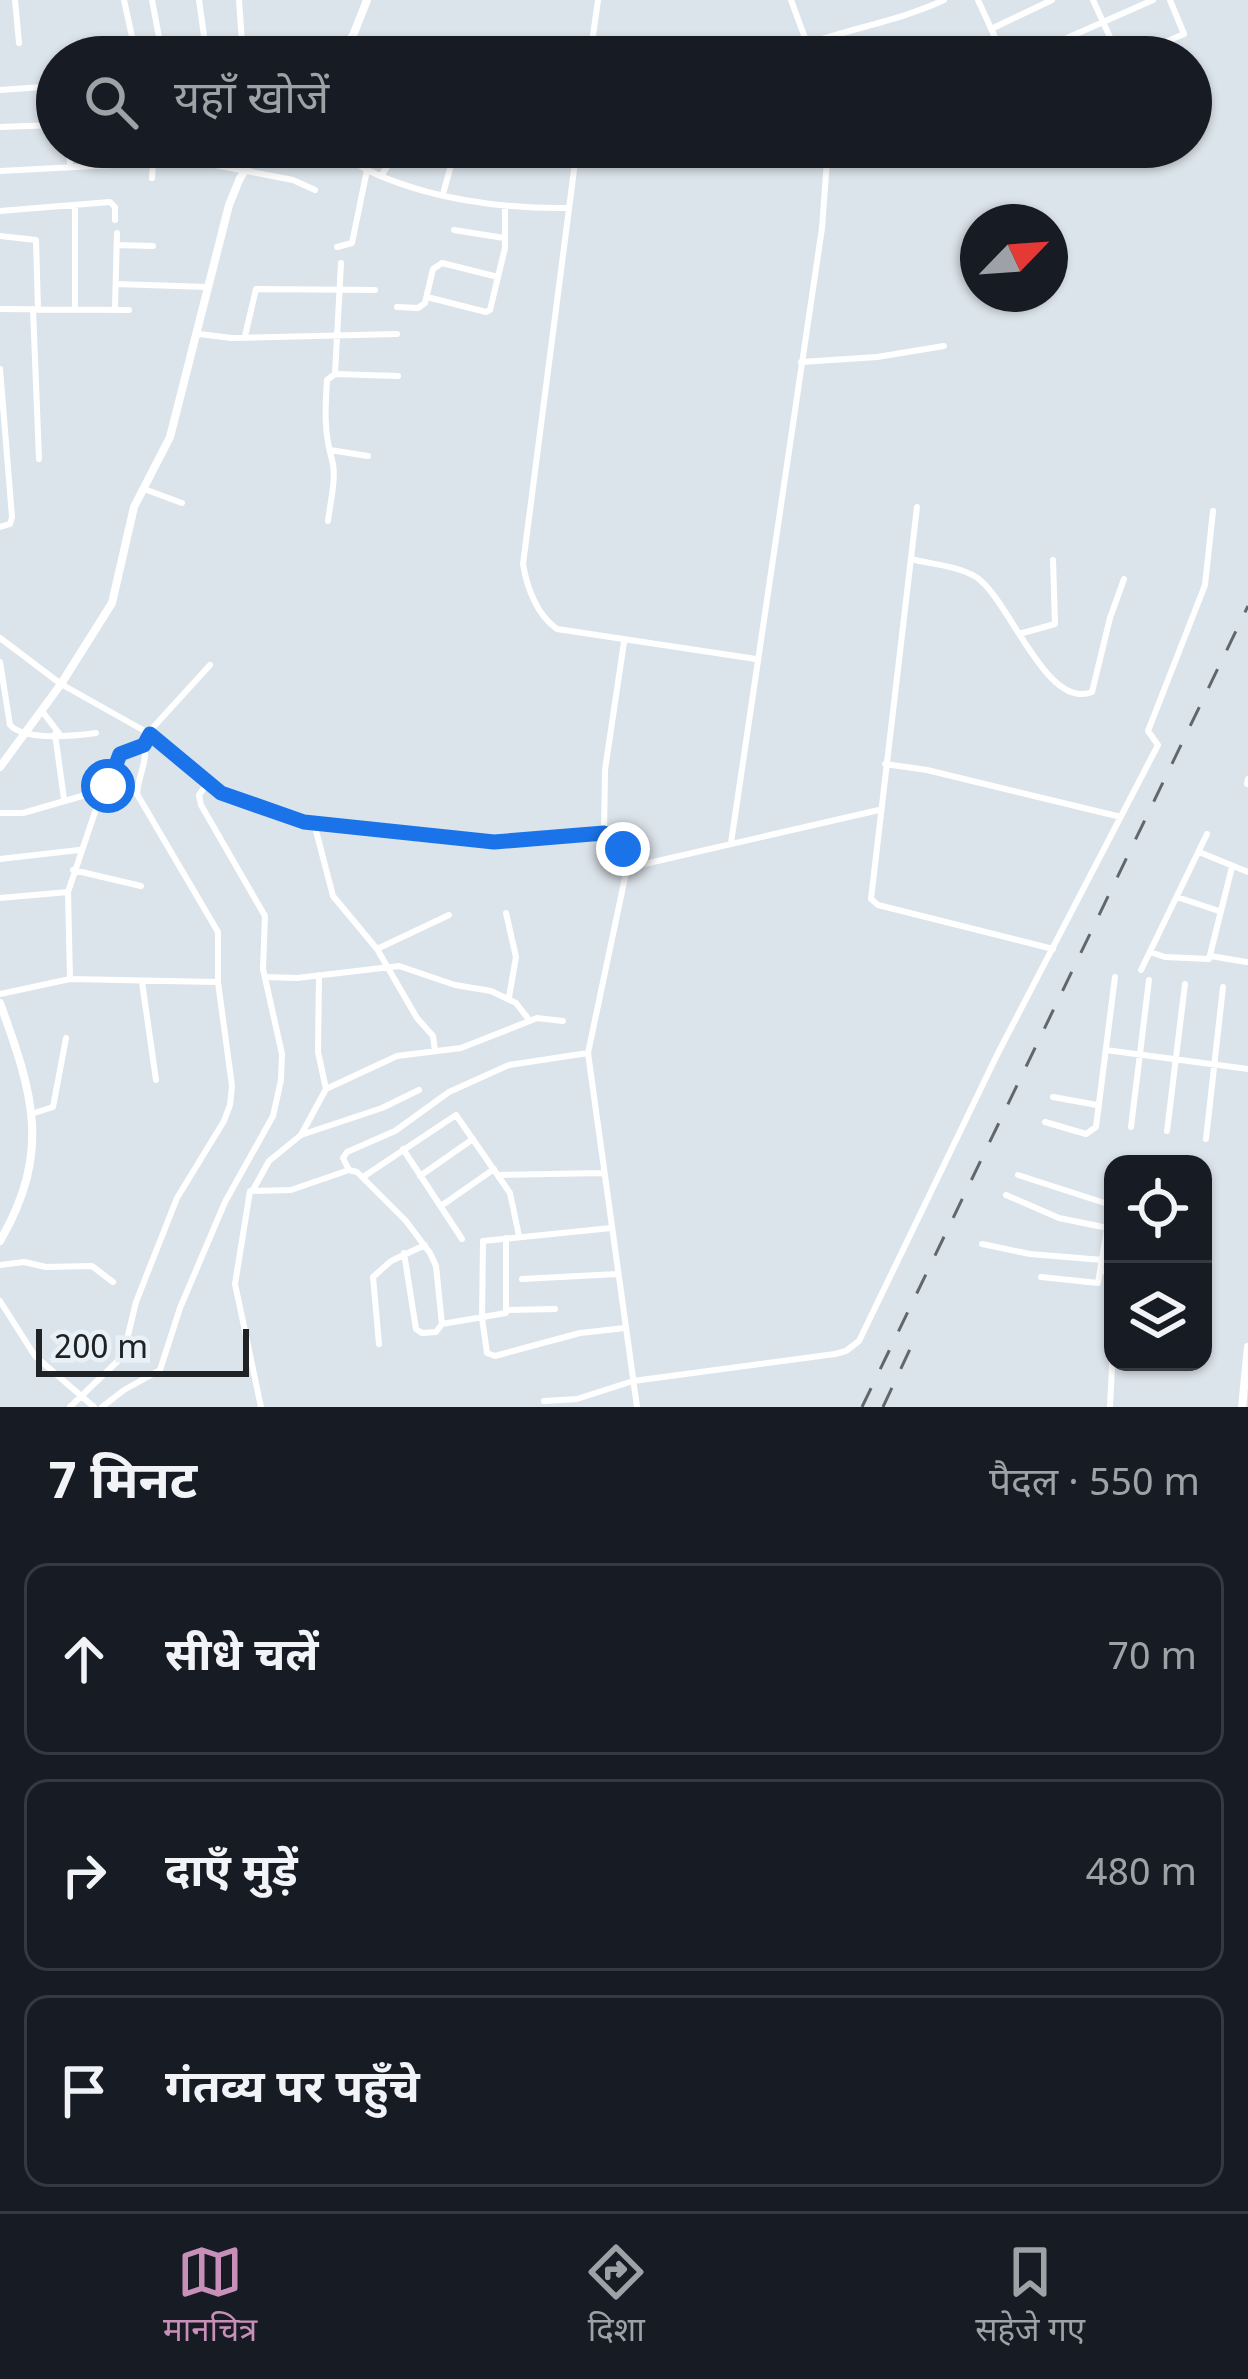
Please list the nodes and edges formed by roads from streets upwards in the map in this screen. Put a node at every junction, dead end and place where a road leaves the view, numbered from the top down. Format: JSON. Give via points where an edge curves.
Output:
{"nodes":[{"id":1,"x":13,"y":0,"type":"edge"},
{"id":2,"x":124,"y":0,"type":"edge"},
{"id":3,"x":152,"y":0,"type":"edge"},
{"id":4,"x":199,"y":0,"type":"edge"},
{"id":5,"x":239,"y":0,"type":"edge"},
{"id":6,"x":367,"y":0,"type":"edge"},
{"id":7,"x":598,"y":0,"type":"edge"},
{"id":8,"x":790,"y":0,"type":"edge"},
{"id":9,"x":944,"y":0,"type":"edge"},
{"id":10,"x":978,"y":0,"type":"edge"},
{"id":11,"x":1052,"y":0,"type":"edge"},
{"id":12,"x":1094,"y":0,"type":"edge"},
{"id":13,"x":1153,"y":0,"type":"edge"},
{"id":14,"x":1170,"y":0,"type":"edge"},
{"id":15,"x":0,"y":1,"type":"edge"},
{"id":16,"x":1104,"y":23,"type":"junction"},
{"id":17,"x":991,"y":28,"type":"junction"},
{"id":18,"x":132,"y":36,"type":"edge"},
{"id":19,"x":159,"y":36,"type":"edge"},
{"id":20,"x":204,"y":36,"type":"edge"},
{"id":21,"x":242,"y":36,"type":"edge"},
{"id":22,"x":351,"y":36,"type":"edge"},
{"id":23,"x":593,"y":36,"type":"edge"},
{"id":24,"x":804,"y":36,"type":"edge"},
{"id":25,"x":831,"y":36,"type":"edge"},
{"id":26,"x":995,"y":36,"type":"edge"},
{"id":27,"x":1073,"y":36,"type":"edge"},
{"id":28,"x":1110,"y":36,"type":"edge"},
{"id":29,"x":1179,"y":36,"type":"edge"},
{"id":30,"x":20,"y":43,"type":"dead end"},
{"id":31,"x":36,"y":87,"type":"edge"},
{"id":32,"x":0,"y":90,"type":"edge"},
{"id":33,"x":36,"y":126,"type":"edge"},
{"id":34,"x":0,"y":127,"type":"edge"},
{"id":35,"x":52,"y":168,"type":"edge"},
{"id":36,"x":152,"y":168,"type":"edge"},
{"id":37,"x":234,"y":168,"type":"edge"},
{"id":38,"x":366,"y":168,"type":"edge"},
{"id":39,"x":385,"y":168,"type":"edge"},
{"id":40,"x":450,"y":168,"type":"edge"},
{"id":41,"x":574,"y":168,"type":"edge"},
{"id":42,"x":826,"y":168,"type":"edge"},
{"id":43,"x":245,"y":170,"type":"junction"},
{"id":44,"x":368,"y":170,"type":"junction"},
{"id":45,"x":0,"y":171,"type":"edge"},
{"id":46,"x":382,"y":173,"type":"junction"},
{"id":47,"x":152,"y":178,"type":"dead end"},
{"id":48,"x":315,"y":190,"type":"dead end"},
{"id":49,"x":443,"y":194,"type":"junction"},
{"id":50,"x":75,"y":204,"type":"junction"},
{"id":51,"x":506,"y":206,"type":"junction"},
{"id":52,"x":568,"y":208,"type":"junction"},
{"id":53,"x":0,"y":211,"type":"edge"},
{"id":54,"x":115,"y":220,"type":"dead end"},
{"id":55,"x":454,"y":230,"type":"dead end"},
{"id":56,"x":117,"y":233,"type":"dead end"},
{"id":57,"x":0,"y":236,"type":"edge"},
{"id":58,"x":504,"y":238,"type":"junction"},
{"id":59,"x":117,"y":245,"type":"junction"},
{"id":60,"x":153,"y":246,"type":"dead end"},
{"id":61,"x":338,"y":247,"type":"dead end"},
{"id":62,"x":341,"y":263,"type":"dead end"},
{"id":63,"x":498,"y":277,"type":"junction"},
{"id":64,"x":116,"y":284,"type":"junction"},
{"id":65,"x":209,"y":287,"type":"junction"},
{"id":66,"x":340,"y":289,"type":"junction"},
{"id":67,"x":375,"y":290,"type":"dead end"},
{"id":68,"x":427,"y":297,"type":"junction"},
{"id":69,"x":397,"y":308,"type":"dead end"},
{"id":70,"x":35,"y":309,"type":"junction"},
{"id":71,"x":75,"y":309,"type":"junction"},
{"id":72,"x":0,"y":310,"type":"edge"},
{"id":73,"x":114,"y":310,"type":"junction"},
{"id":74,"x":129,"y":310,"type":"dead end"},
{"id":75,"x":199,"y":334,"type":"junction"},
{"id":76,"x":339,"y":334,"type":"junction"},
{"id":77,"x":397,"y":334,"type":"dead end"},
{"id":78,"x":245,"y":336,"type":"junction"},
{"id":79,"x":944,"y":346,"type":"dead end"},
{"id":80,"x":801,"y":362,"type":"junction"},
{"id":81,"x":0,"y":369,"type":"edge"},
{"id":82,"x":335,"y":374,"type":"junction"},
{"id":83,"x":398,"y":376,"type":"dead end"},
{"id":84,"x":326,"y":450,"type":"junction"},
{"id":85,"x":368,"y":455,"type":"dead end"},
{"id":86,"x":39,"y":459,"type":"dead end"},
{"id":87,"x":144,"y":488,"type":"junction"},
{"id":88,"x":182,"y":503,"type":"dead end"},
{"id":89,"x":917,"y":507,"type":"dead end"},
{"id":90,"x":1213,"y":511,"type":"dead end"},
{"id":91,"x":328,"y":521,"type":"dead end"},
{"id":92,"x":0,"y":527,"type":"edge"},
{"id":93,"x":911,"y":559,"type":"junction"},
{"id":94,"x":1053,"y":560,"type":"dead end"},
{"id":95,"x":1124,"y":579,"type":"dead end"},
{"id":96,"x":1019,"y":634,"type":"junction"},
{"id":97,"x":0,"y":638,"type":"edge"},
{"id":98,"x":624,"y":642,"type":"junction"},
{"id":99,"x":757,"y":659,"type":"junction"},
{"id":100,"x":0,"y":662,"type":"edge"},
{"id":101,"x":210,"y":665,"type":"dead end"},
{"id":102,"x":61,"y":684,"type":"junction"},
{"id":103,"x":42,"y":711,"type":"junction"},
{"id":104,"x":96,"y":733,"type":"dead end"},
{"id":105,"x":58,"y":735,"type":"junction"},
{"id":106,"x":150,"y":735,"type":"junction"},
{"id":107,"x":23,"y":736,"type":"junction"},
{"id":108,"x":144,"y":745,"type":"junction"},
{"id":109,"x":885,"y":764,"type":"junction"},
{"id":110,"x":94,"y":765,"type":"dead end"},
{"id":111,"x":0,"y":767,"type":"edge"},
{"id":112,"x":207,"y":781,"type":"junction"},
{"id":113,"x":96,"y":790,"type":"junction"},
{"id":114,"x":64,"y":799,"type":"junction"},
{"id":115,"x":880,"y":810,"type":"junction"},
{"id":116,"x":0,"y":813,"type":"edge"},
{"id":117,"x":1121,"y":817,"type":"junction"},
{"id":118,"x":314,"y":823,"type":"junction"},
{"id":119,"x":604,"y":833,"type":"junction"},
{"id":120,"x":1207,"y":834,"type":"dead end"},
{"id":121,"x":731,"y":843,"type":"junction"},
{"id":122,"x":79,"y":850,"type":"junction"},
{"id":123,"x":1199,"y":852,"type":"junction"},
{"id":124,"x":0,"y":859,"type":"edge"},
{"id":125,"x":1232,"y":867,"type":"junction"},
{"id":126,"x":627,"y":868,"type":"junction"},
{"id":127,"x":74,"y":870,"type":"junction"},
{"id":128,"x":1248,"y":872,"type":"edge"},
{"id":129,"x":142,"y":886,"type":"dead end"},
{"id":130,"x":68,"y":892,"type":"junction"},
{"id":131,"x":1177,"y":896,"type":"junction"},
{"id":132,"x":0,"y":898,"type":"edge"},
{"id":133,"x":1220,"y":911,"type":"junction"},
{"id":134,"x":506,"y":913,"type":"dead end"},
{"id":135,"x":449,"y":914,"type":"dead end"},
{"id":136,"x":377,"y":949,"type":"junction"},
{"id":137,"x":1053,"y":950,"type":"junction"},
{"id":138,"x":1150,"y":952,"type":"junction"},
{"id":139,"x":1211,"y":956,"type":"junction"},
{"id":140,"x":1246,"y":962,"type":"edge"},
{"id":141,"x":388,"y":966,"type":"junction"},
{"id":142,"x":1141,"y":970,"type":"dead end"},
{"id":143,"x":319,"y":975,"type":"junction"},
{"id":144,"x":265,"y":976,"type":"junction"},
{"id":145,"x":1115,"y":977,"type":"dead end"},
{"id":146,"x":70,"y":979,"type":"junction"},
{"id":147,"x":1149,"y":980,"type":"dead end"},
{"id":148,"x":142,"y":982,"type":"junction"},
{"id":149,"x":218,"y":982,"type":"junction"},
{"id":150,"x":1185,"y":984,"type":"dead end"},
{"id":151,"x":1223,"y":987,"type":"dead end"},
{"id":152,"x":0,"y":994,"type":"edge"},
{"id":153,"x":508,"y":998,"type":"junction"},
{"id":154,"x":0,"y":1003,"type":"edge"},
{"id":155,"x":530,"y":1021,"type":"junction"},
{"id":156,"x":563,"y":1021,"type":"dead end"},
{"id":157,"x":66,"y":1038,"type":"dead end"},
{"id":158,"x":1106,"y":1050,"type":"junction"},
{"id":159,"x":435,"y":1051,"type":"junction"},
{"id":160,"x":588,"y":1053,"type":"junction"},
{"id":161,"x":1139,"y":1055,"type":"junction"},
{"id":162,"x":1176,"y":1060,"type":"junction"},
{"id":163,"x":1214,"y":1065,"type":"junction"},
{"id":164,"x":1248,"y":1069,"type":"edge"},
{"id":165,"x":156,"y":1080,"type":"dead end"},
{"id":166,"x":326,"y":1089,"type":"junction"},
{"id":167,"x":419,"y":1090,"type":"dead end"},
{"id":168,"x":1053,"y":1097,"type":"dead end"},
{"id":169,"x":1099,"y":1106,"type":"junction"},
{"id":170,"x":34,"y":1113,"type":"junction"},
{"id":171,"x":1045,"y":1122,"type":"dead end"},
{"id":172,"x":1131,"y":1126,"type":"dead end"},
{"id":173,"x":1167,"y":1131,"type":"dead end"},
{"id":174,"x":301,"y":1135,"type":"junction"},
{"id":175,"x":473,"y":1139,"type":"junction"},
{"id":176,"x":1206,"y":1139,"type":"dead end"},
{"id":177,"x":403,"y":1149,"type":"junction"},
{"id":178,"x":349,"y":1169,"type":"junction"},
{"id":179,"x":496,"y":1172,"type":"junction"},
{"id":180,"x":603,"y":1172,"type":"junction"},
{"id":181,"x":1018,"y":1174,"type":"dead end"},
{"id":182,"x":420,"y":1175,"type":"junction"},
{"id":183,"x":363,"y":1177,"type":"junction"},
{"id":184,"x":254,"y":1190,"type":"junction"},
{"id":185,"x":1006,"y":1196,"type":"dead end"},
{"id":186,"x":1104,"y":1201,"type":"edge"},
{"id":187,"x":441,"y":1206,"type":"junction"},
{"id":188,"x":1104,"y":1227,"type":"edge"},
{"id":189,"x":610,"y":1228,"type":"junction"},
{"id":190,"x":519,"y":1236,"type":"junction"},
{"id":191,"x":506,"y":1238,"type":"junction"},
{"id":192,"x":462,"y":1239,"type":"dead end"},
{"id":193,"x":0,"y":1241,"type":"edge"},
{"id":194,"x":982,"y":1244,"type":"dead end"},
{"id":195,"x":425,"y":1245,"type":"junction"},
{"id":196,"x":404,"y":1253,"type":"junction"},
{"id":197,"x":1104,"y":1253,"type":"edge"},
{"id":198,"x":1103,"y":1259,"type":"junction"},
{"id":199,"x":0,"y":1265,"type":"edge"},
{"id":200,"x":1101,"y":1270,"type":"junction"},
{"id":201,"x":1104,"y":1270,"type":"edge"},
{"id":202,"x":617,"y":1274,"type":"junction"},
{"id":203,"x":1041,"y":1277,"type":"dead end"},
{"id":204,"x":522,"y":1279,"type":"dead end"},
{"id":205,"x":112,"y":1282,"type":"dead end"},
{"id":206,"x":0,"y":1300,"type":"edge"},
{"id":207,"x":555,"y":1309,"type":"dead end"},
{"id":208,"x":506,"y":1310,"type":"junction"},
{"id":209,"x":482,"y":1318,"type":"junction"},
{"id":210,"x":442,"y":1324,"type":"junction"},
{"id":211,"x":625,"y":1328,"type":"junction"},
{"id":212,"x":379,"y":1344,"type":"dead end"},
{"id":213,"x":1248,"y":1347,"type":"edge"},
{"id":214,"x":1112,"y":1371,"type":"edge"},
{"id":215,"x":633,"y":1382,"type":"junction"},
{"id":216,"x":83,"y":1397,"type":"junction"},
{"id":217,"x":544,"y":1401,"type":"dead end"},
{"id":218,"x":70,"y":1407,"type":"edge"},
{"id":219,"x":98,"y":1407,"type":"edge"},
{"id":220,"x":261,"y":1407,"type":"edge"},
{"id":221,"x":637,"y":1407,"type":"edge"},
{"id":222,"x":1110,"y":1407,"type":"edge"},
{"id":223,"x":1242,"y":1407,"type":"edge"}],
"edges":[{"from":1,"to":15,"type":"street"},
{"from":1,"to":30,"type":"street"},
{"from":2,"to":18,"type":"street"},
{"from":3,"to":19,"type":"street"},
{"from":4,"to":20,"type":"street"},
{"from":5,"to":21,"type":"street"},
{"from":6,"to":22,"type":"street"},
{"from":7,"to":23,"type":"street"},
{"from":8,"to":24,"type":"street"},
{"from":9,"to":25,"type":"street"},
{"from":10,"to":17,"type":"street"},
{"from":11,"to":17,"type":"street"},
{"from":12,"to":16,"type":"street"},
{"from":13,"to":16,"type":"street"},
{"from":14,"to":29,"type":"street"},
{"from":16,"to":27,"type":"street"},
{"from":16,"to":28,"type":"street"},
{"from":17,"to":26,"type":"street"},
{"from":31,"to":32,"type":"street"},
{"from":33,"to":34,"type":"street"},
{"from":35,"to":45,"type":"street"},
{"from":36,"to":47,"type":"street"},
{"from":37,"to":43,"type":"street"},
{"from":38,"to":44,"type":"street"},
{"from":39,"to":46,"type":"street"},
{"from":40,"to":49,"type":"street"},
{"from":41,"to":52,"type":"street"},
{"from":42,"to":80,"type":"street"},
{"from":43,"to":48,"type":"street"},
{"from":43,"to":65,"type":"street"},
{"from":44,"to":46,"type":"street"},
{"from":44,"to":61,"type":"street","via":[[352,243]]},
{"from":46,"to":49,"type":"street"},
{"from":49,"to":51,"type":"street"},
{"from":50,"to":53,"type":"street"},
{"from":50,"to":54,"type":"street","via":[[112,203]]},
{"from":50,"to":71,"type":"street"},
{"from":51,"to":52,"type":"street"},
{"from":51,"to":58,"type":"street"},
{"from":52,"to":98,"type":"street","via":[[524,564],[549,624]]},
{"from":55,"to":58,"type":"street"},
{"from":56,"to":59,"type":"street"},
{"from":57,"to":70,"type":"street","via":[[36,240]]},
{"from":58,"to":63,"type":"street"},
{"from":59,"to":60,"type":"street"},
{"from":59,"to":64,"type":"street"},
{"from":62,"to":66,"type":"street"},
{"from":63,"to":68,"type":"street","via":[[486,312]]},
{"from":63,"to":68,"type":"street","via":[[442,262]]},
{"from":64,"to":65,"type":"street"},
{"from":64,"to":73,"type":"street"},
{"from":65,"to":75,"type":"street"},
{"from":66,"to":67,"type":"street"},
{"from":66,"to":76,"type":"street"},
{"from":66,"to":78,"type":"street","via":[[254,290]]},
{"from":68,"to":69,"type":"street","via":[[422,306]]},
{"from":70,"to":71,"type":"street"},
{"from":70,"to":72,"type":"street"},
{"from":70,"to":86,"type":"street"},
{"from":71,"to":73,"type":"street"},
{"from":73,"to":74,"type":"street"},
{"from":75,"to":78,"type":"street"},
{"from":75,"to":87,"type":"street","via":[[170,437]]},
{"from":76,"to":77,"type":"street"},
{"from":76,"to":78,"type":"street"},
{"from":76,"to":82,"type":"street"},
{"from":79,"to":80,"type":"street"},
{"from":80,"to":99,"type":"street"},
{"from":81,"to":92,"type":"street","via":[[12,520]]},
{"from":82,"to":83,"type":"street"},
{"from":82,"to":84,"type":"street","via":[[327,380]]},
{"from":84,"to":85,"type":"street"},
{"from":84,"to":91,"type":"street","via":[[333,464]]},
{"from":87,"to":88,"type":"street"},
{"from":87,"to":102,"type":"street","via":[[112,603]]},
{"from":89,"to":93,"type":"street"},
{"from":90,"to":117,"type":"street","via":[[1205,585],[1148,730],[1158,745]]},
{"from":93,"to":96,"type":"street","via":[[979,579]]},
{"from":93,"to":109,"type":"street"},
{"from":94,"to":96,"type":"street","via":[[1055,624]]},
{"from":95,"to":96,"type":"street","via":[[1091,694],[1060,687]]},
{"from":97,"to":102,"type":"street"},
{"from":98,"to":99,"type":"street"},
{"from":98,"to":119,"type":"street"},
{"from":99,"to":121,"type":"street"},
{"from":100,"to":107,"type":"street","via":[[10,725]]},
{"from":101,"to":106,"type":"street"},
{"from":102,"to":103,"type":"street"},
{"from":102,"to":106,"type":"street"},
{"from":103,"to":105,"type":"street"},
{"from":103,"to":107,"type":"street"},
{"from":104,"to":105,"type":"street"},
{"from":105,"to":107,"type":"street"},
{"from":105,"to":114,"type":"street"},
{"from":106,"to":108,"type":"street"},
{"from":106,"to":112,"type":"street"},
{"from":107,"to":111,"type":"street"},
{"from":108,"to":113,"type":"street","via":[[121,753],[108,786]]},
{"from":108,"to":149,"type":"street","via":[[137,794],[214,922]]},
{"from":109,"to":115,"type":"street"},
{"from":109,"to":117,"type":"street"},
{"from":110,"to":113,"type":"street"},
{"from":112,"to":118,"type":"street","via":[[226,796]]},
{"from":112,"to":144,"type":"street","via":[[201,806],[265,916]]},
{"from":113,"to":114,"type":"street"},
{"from":113,"to":122,"type":"street"},
{"from":114,"to":116,"type":"street"},
{"from":115,"to":121,"type":"street"},
{"from":115,"to":137,"type":"street","via":[[874,903]]},
{"from":117,"to":137,"type":"street"},
{"from":118,"to":119,"type":"street","via":[[494,842]]},
{"from":118,"to":136,"type":"street","via":[[334,896]]},
{"from":119,"to":126,"type":"street","via":[[623,849]]},
{"from":120,"to":123,"type":"street"},
{"from":121,"to":126,"type":"street"},
{"from":122,"to":124,"type":"street"},
{"from":122,"to":127,"type":"street"},
{"from":123,"to":125,"type":"street"},
{"from":123,"to":131,"type":"street"},
{"from":125,"to":128,"type":"street"},
{"from":125,"to":133,"type":"street"},
{"from":126,"to":160,"type":"street"},
{"from":127,"to":129,"type":"street"},
{"from":127,"to":130,"type":"street"},
{"from":130,"to":132,"type":"street"},
{"from":130,"to":146,"type":"street"},
{"from":131,"to":133,"type":"street"},
{"from":131,"to":138,"type":"street"},
{"from":133,"to":139,"type":"street"},
{"from":134,"to":153,"type":"street","via":[[516,958]]},
{"from":135,"to":136,"type":"street"},
{"from":136,"to":141,"type":"street"},
{"from":137,"to":215,"type":"street","via":[[853,1347]]},
{"from":138,"to":139,"type":"street"},
{"from":138,"to":142,"type":"street"},
{"from":139,"to":140,"type":"street"},
{"from":141,"to":143,"type":"street"},
{"from":141,"to":153,"type":"street"},
{"from":141,"to":159,"type":"street"},
{"from":143,"to":144,"type":"street"},
{"from":143,"to":166,"type":"street"},
{"from":144,"to":219,"type":"street","via":[[282,1054],[273,1116],[216,1221],[160,1370]]},
{"from":145,"to":158,"type":"street"},
{"from":146,"to":148,"type":"street"},
{"from":146,"to":152,"type":"street"},
{"from":147,"to":161,"type":"street"},
{"from":148,"to":149,"type":"street"},
{"from":148,"to":165,"type":"street"},
{"from":149,"to":216,"type":"street","via":[[230,1105],[176,1198],[123,1356]]},
{"from":150,"to":162,"type":"street"},
{"from":151,"to":163,"type":"street"},
{"from":153,"to":155,"type":"street"},
{"from":154,"to":170,"type":"street"},
{"from":155,"to":156,"type":"street"},
{"from":155,"to":159,"type":"street"},
{"from":157,"to":170,"type":"street","via":[[53,1107]]},
{"from":158,"to":161,"type":"street"},
{"from":158,"to":169,"type":"street"},
{"from":159,"to":166,"type":"street","via":[[397,1056]]},
{"from":160,"to":178,"type":"street","via":[[509,1065],[449,1092],[395,1131],[347,1152]]},
{"from":160,"to":180,"type":"street"},
{"from":161,"to":162,"type":"street"},
{"from":161,"to":172,"type":"street"},
{"from":162,"to":163,"type":"street"},
{"from":162,"to":173,"type":"street"},
{"from":163,"to":164,"type":"street"},
{"from":163,"to":176,"type":"street"},
{"from":166,"to":174,"type":"street"},
{"from":167,"to":174,"type":"street"},
{"from":168,"to":169,"type":"street"},
{"from":169,"to":171,"type":"street","via":[[1090,1133]]},
{"from":170,"to":193,"type":"street","via":[[19,1197]]},
{"from":174,"to":184,"type":"street","via":[[269,1161]]},
{"from":175,"to":177,"type":"street","via":[[454,1114]]},
{"from":175,"to":179,"type":"street"},
{"from":175,"to":182,"type":"street"},
{"from":177,"to":182,"type":"street"},
{"from":177,"to":183,"type":"street"},
{"from":178,"to":183,"type":"street"},
{"from":178,"to":184,"type":"street","via":[[292,1190]]},
{"from":179,"to":180,"type":"street"},
{"from":179,"to":187,"type":"street"},
{"from":179,"to":190,"type":"street","via":[[512,1197]]},
{"from":180,"to":189,"type":"street"},
{"from":181,"to":186,"type":"street"},
{"from":182,"to":187,"type":"street"},
{"from":183,"to":195,"type":"street"},
{"from":184,"to":220,"type":"street","via":[[246,1197],[236,1284]]},
{"from":185,"to":188,"type":"street"},
{"from":187,"to":192,"type":"street"},
{"from":189,"to":190,"type":"street"},
{"from":189,"to":202,"type":"street"},
{"from":190,"to":191,"type":"street"},
{"from":191,"to":208,"type":"street"},
{"from":191,"to":209,"type":"street","via":[[482,1243]]},
{"from":194,"to":198,"type":"street"},
{"from":195,"to":196,"type":"street"},
{"from":195,"to":210,"type":"street","via":[[436,1266]]},
{"from":196,"to":210,"type":"street","via":[[416,1329],[436,1332]]},
{"from":196,"to":212,"type":"street","via":[[372,1281]]},
{"from":197,"to":198,"type":"street"},
{"from":198,"to":200,"type":"street"},
{"from":199,"to":205,"type":"street","via":[[92,1266]]},
{"from":200,"to":201,"type":"street"},
{"from":200,"to":203,"type":"street","via":[[1096,1285]]},
{"from":202,"to":204,"type":"street"},
{"from":202,"to":211,"type":"street"},
{"from":206,"to":216,"type":"street","via":[[35,1356]]},
{"from":207,"to":208,"type":"street"},
{"from":208,"to":209,"type":"street"},
{"from":209,"to":210,"type":"street"},
{"from":209,"to":211,"type":"street","via":[[491,1357]]},
{"from":211,"to":215,"type":"street"},
{"from":213,"to":223,"type":"street"},
{"from":214,"to":222,"type":"street"},
{"from":215,"to":217,"type":"street"},
{"from":215,"to":221,"type":"street"},
{"from":216,"to":218,"type":"street"},
{"from":216,"to":219,"type":"street"}]}
